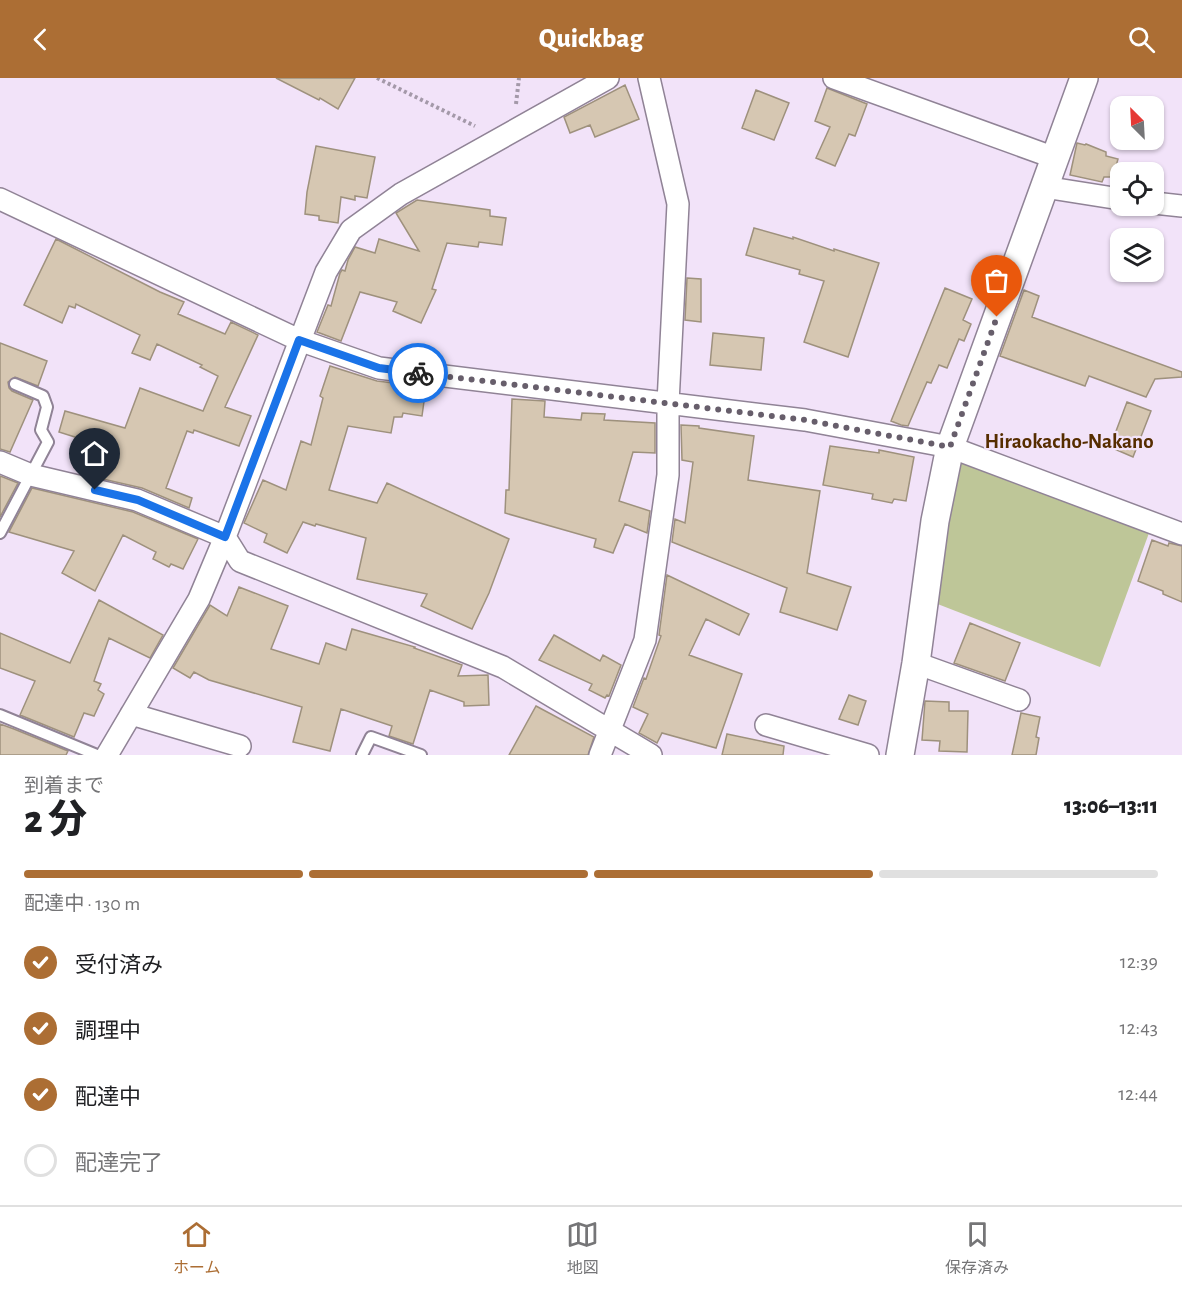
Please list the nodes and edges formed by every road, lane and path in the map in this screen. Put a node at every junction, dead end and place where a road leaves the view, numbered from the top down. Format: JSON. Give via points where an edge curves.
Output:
{"nodes":[{"id":1,"x":377,"y":78,"type":"edge"},
{"id":2,"x":608,"y":78,"type":"edge"},
{"id":3,"x":649,"y":78,"type":"edge"},
{"id":4,"x":834,"y":78,"type":"edge"},
{"id":5,"x":1084,"y":78,"type":"edge"},
{"id":6,"x":500,"y":138,"type":"junction"},
{"id":7,"x":1055,"y":158,"type":"junction"},
{"id":8,"x":1044,"y":187,"type":"junction"},
{"id":9,"x":1110,"y":197,"type":"edge"},
{"id":10,"x":0,"y":199,"type":"edge"},
{"id":11,"x":1164,"y":204,"type":"edge"},
{"id":12,"x":1182,"y":206,"type":"edge"},
{"id":13,"x":299,"y":340,"type":"junction"},
{"id":14,"x":15,"y":384,"type":"dead end"},
{"id":15,"x":668,"y":404,"type":"junction"},
{"id":16,"x":950,"y":447,"type":"junction"},
{"id":17,"x":0,"y":462,"type":"edge"},
{"id":18,"x":31,"y":476,"type":"junction"},
{"id":19,"x":0,"y":532,"type":"edge"},
{"id":20,"x":1182,"y":534,"type":"edge"},
{"id":21,"x":225,"y":537,"type":"junction"},
{"id":22,"x":916,"y":663,"type":"junction"},
{"id":23,"x":1019,"y":700,"type":"dead end"},
{"id":24,"x":132,"y":714,"type":"junction"},
{"id":25,"x":0,"y":715,"type":"edge"},
{"id":26,"x":766,"y":725,"type":"dead end"},
{"id":27,"x":610,"y":730,"type":"junction"},
{"id":28,"x":240,"y":746,"type":"dead end"},
{"id":29,"x":97,"y":755,"type":"edge"},
{"id":30,"x":107,"y":755,"type":"edge"},
{"id":31,"x":362,"y":755,"type":"edge"},
{"id":32,"x":421,"y":755,"type":"edge"},
{"id":33,"x":600,"y":755,"type":"edge"},
{"id":34,"x":651,"y":755,"type":"edge"},
{"id":35,"x":868,"y":755,"type":"edge"},
{"id":36,"x":900,"y":755,"type":"edge"}],
"edges":[{"from":1,"to":6,"type":"path"},
{"from":2,"to":6,"type":"street"},
{"from":3,"to":15,"type":"street","via":[[678,204]]},
{"from":4,"to":7,"type":"street"},
{"from":5,"to":7,"type":"street"},
{"from":6,"to":13,"type":"street","via":[[401,194],[351,230],[326,272]]},
{"from":7,"to":8,"type":"street"},
{"from":8,"to":9,"type":"street"},
{"from":8,"to":16,"type":"street"},
{"from":10,"to":13,"type":"street"},
{"from":11,"to":12,"type":"street"},
{"from":13,"to":15,"type":"street","via":[[379,368]]},
{"from":13,"to":21,"type":"street"},
{"from":14,"to":18,"type":"lane","via":[[43,396],[47,407],[41,430],[48,442]]},
{"from":15,"to":16,"type":"street","via":[[805,420]]},
{"from":15,"to":27,"type":"street","via":[[668,475],[645,640]]},
{"from":16,"to":20,"type":"street"},
{"from":16,"to":22,"type":"street","via":[[935,520]]},
{"from":17,"to":18,"type":"street"},
{"from":18,"to":19,"type":"lane"},
{"from":18,"to":21,"type":"street","via":[[138,500]]},
{"from":21,"to":24,"type":"street","via":[[199,599]]},
{"from":21,"to":27,"type":"street","via":[[240,561],[503,667]]},
{"from":22,"to":23,"type":"street"},
{"from":22,"to":36,"type":"street"},
{"from":24,"to":28,"type":"street"},
{"from":24,"to":30,"type":"street"},
{"from":25,"to":29,"type":"lane"},
{"from":26,"to":35,"type":"street"},
{"from":27,"to":33,"type":"street"},
{"from":27,"to":34,"type":"street"},
{"from":31,"to":32,"type":"lane","via":[[371,737]]}]}
